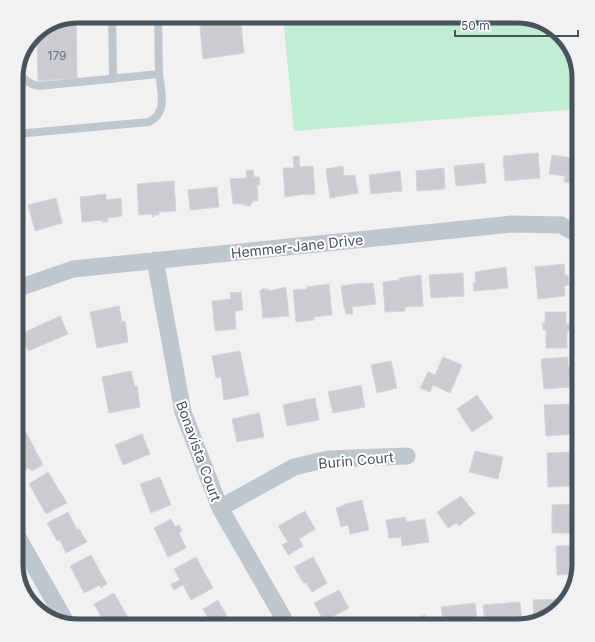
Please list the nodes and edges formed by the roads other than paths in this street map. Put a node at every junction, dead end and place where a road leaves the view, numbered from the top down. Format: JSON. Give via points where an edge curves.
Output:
{"nodes":[{"id":1,"x":112,"y":23,"type":"edge"},
{"id":2,"x":158,"y":23,"type":"edge"},
{"id":3,"x":159,"y":74,"type":"junction"},
{"id":4,"x":23,"y":78,"type":"edge"},
{"id":5,"x":113,"y":78,"type":"junction"},
{"id":6,"x":23,"y":133,"type":"edge"},
{"id":7,"x":572,"y":231,"type":"edge"},
{"id":8,"x":155,"y":260,"type":"junction"},
{"id":9,"x":23,"y":287,"type":"edge"},
{"id":10,"x":407,"y":456,"type":"dead end"},
{"id":11,"x":220,"y":508,"type":"junction"},
{"id":12,"x":23,"y":547,"type":"edge"},
{"id":13,"x":63,"y":617,"type":"edge"},
{"id":14,"x":284,"y":619,"type":"edge"}],
"edges":[{"from":1,"to":5,"type":"lane"},
{"from":2,"to":3,"type":"lane"},
{"from":3,"to":5,"type":"lane"},
{"from":3,"to":6,"type":"lane","via":[[162,106],[154,120]]},
{"from":4,"to":5,"type":"lane","via":[[32,85],[39,86]]},
{"from":7,"to":8,"type":"street","name":"Hemmer-Jane Drive","via":[[561,225],[512,224]]},
{"from":8,"to":9,"type":"street","name":"Hemmer-Jane Drive","via":[[73,269]]},
{"from":8,"to":11,"type":"street","name":"Bonavista Court","via":[[182,412]]},
{"from":10,"to":11,"type":"street","name":"Burin Court","via":[[328,460],[294,467]]},
{"from":11,"to":14,"type":"street","name":"Bonavista Court"},
{"from":12,"to":13,"type":"street"}]}
